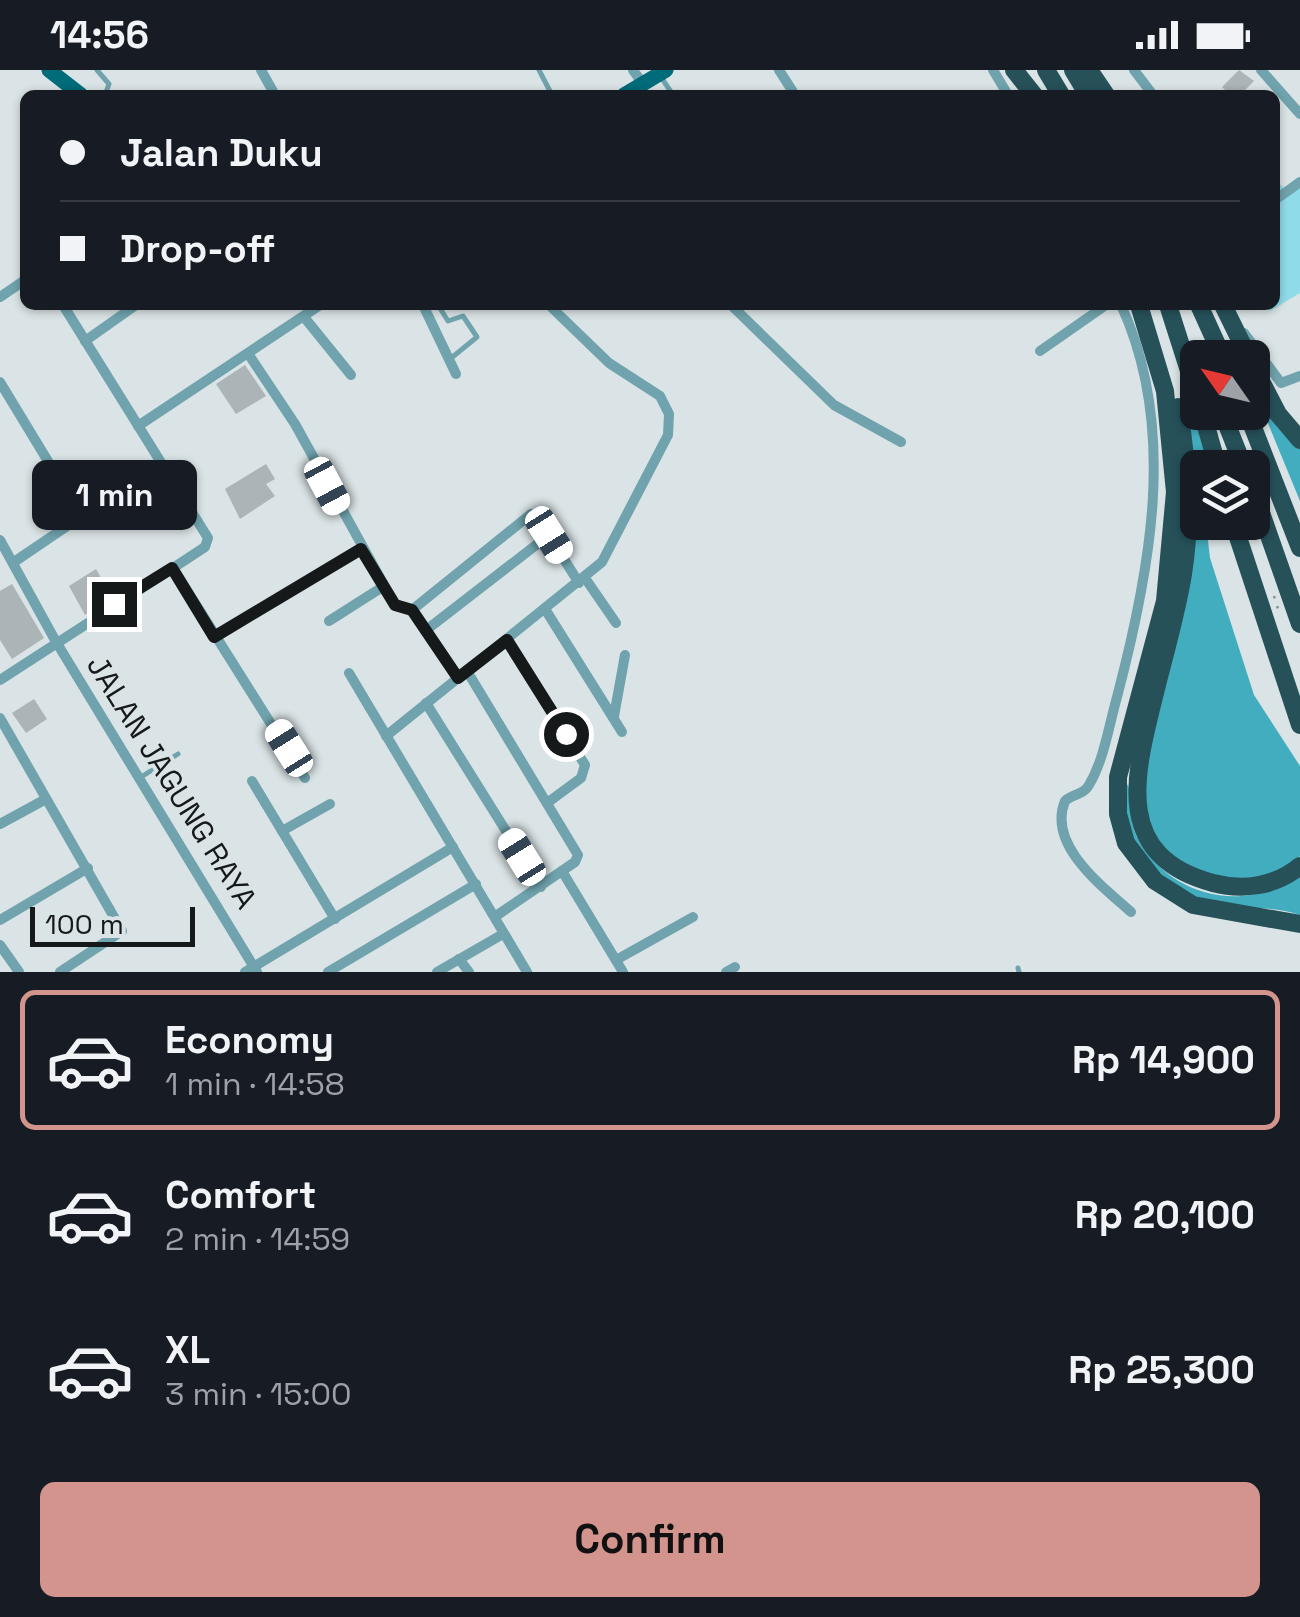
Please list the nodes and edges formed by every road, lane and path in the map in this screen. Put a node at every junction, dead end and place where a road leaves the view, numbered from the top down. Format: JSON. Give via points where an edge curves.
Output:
{"nodes":[{"id":1,"x":49,"y":70,"type":"edge"},
{"id":2,"x":633,"y":70,"type":"edge"},
{"id":3,"x":1014,"y":70,"type":"edge"},
{"id":4,"x":1134,"y":70,"type":"edge"},
{"id":5,"x":1261,"y":70,"type":"edge"},
{"id":6,"x":663,"y":72,"type":"edge"},
{"id":7,"x":644,"y":84,"type":"junction"},
{"id":8,"x":75,"y":90,"type":"edge"},
{"id":9,"x":633,"y":90,"type":"edge"},
{"id":10,"x":1030,"y":90,"type":"edge"},
{"id":11,"x":1149,"y":90,"type":"edge"},
{"id":12,"x":1279,"y":90,"type":"edge"},
{"id":13,"x":1280,"y":91,"type":"edge"},
{"id":14,"x":1300,"y":114,"type":"edge"},
{"id":15,"x":67,"y":310,"type":"edge"},
{"id":16,"x":129,"y":310,"type":"edge"},
{"id":17,"x":313,"y":310,"type":"edge"},
{"id":18,"x":426,"y":310,"type":"edge"},
{"id":19,"x":441,"y":310,"type":"edge"},
{"id":20,"x":554,"y":310,"type":"edge"},
{"id":21,"x":736,"y":310,"type":"edge"},
{"id":22,"x":1099,"y":310,"type":"edge"},
{"id":23,"x":1121,"y":310,"type":"edge"},
{"id":24,"x":1141,"y":310,"type":"edge"},
{"id":25,"x":1151,"y":310,"type":"edge"},
{"id":26,"x":1171,"y":310,"type":"edge"},
{"id":27,"x":1173,"y":310,"type":"edge"},
{"id":28,"x":1201,"y":310,"type":"edge"},
{"id":29,"x":1226,"y":310,"type":"edge"},
{"id":30,"x":1234,"y":310,"type":"edge"},
{"id":31,"x":304,"y":317,"type":"junction"},
{"id":32,"x":1180,"y":340,"type":"edge"},
{"id":33,"x":1188,"y":340,"type":"edge"},
{"id":34,"x":1216,"y":340,"type":"edge"},
{"id":35,"x":1240,"y":340,"type":"edge"},
{"id":36,"x":86,"y":341,"type":"junction"},
{"id":37,"x":1040,"y":352,"type":"dead end"},
{"id":38,"x":249,"y":354,"type":"junction"},
{"id":39,"x":450,"y":359,"type":"junction"},
{"id":40,"x":456,"y":374,"type":"dead end"},
{"id":41,"x":351,"y":375,"type":"dead end"},
{"id":42,"x":1300,"y":376,"type":"edge"},
{"id":43,"x":0,"y":382,"type":"edge"},
{"id":44,"x":1270,"y":398,"type":"edge"},
{"id":45,"x":138,"y":426,"type":"junction"},
{"id":46,"x":1254,"y":430,"type":"edge"},
{"id":47,"x":1300,"y":440,"type":"edge"},
{"id":48,"x":901,"y":442,"type":"dead end"},
{"id":49,"x":160,"y":462,"type":"junction"},
{"id":50,"x":80,"y":514,"type":"junction"},
{"id":51,"x":549,"y":535,"type":"junction"},
{"id":52,"x":1270,"y":539,"type":"edge"},
{"id":53,"x":0,"y":540,"type":"edge"},
{"id":54,"x":1239,"y":540,"type":"edge"},
{"id":55,"x":1300,"y":548,"type":"edge"},
{"id":56,"x":361,"y":549,"type":"junction"},
{"id":57,"x":14,"y":562,"type":"junction"},
{"id":58,"x":172,"y":568,"type":"junction"},
{"id":59,"x":582,"y":580,"type":"junction"},
{"id":60,"x":384,"y":586,"type":"junction"},
{"id":61,"x":545,"y":609,"type":"junction"},
{"id":62,"x":412,"y":610,"type":"junction"},
{"id":63,"x":329,"y":622,"type":"dead end"},
{"id":64,"x":616,"y":623,"type":"dead end"},
{"id":65,"x":1300,"y":624,"type":"edge"},
{"id":66,"x":425,"y":631,"type":"junction"},
{"id":67,"x":214,"y":637,"type":"junction"},
{"id":68,"x":55,"y":640,"type":"junction"},
{"id":69,"x":507,"y":640,"type":"junction"},
{"id":70,"x":625,"y":654,"type":"dead end"},
{"id":71,"x":349,"y":672,"type":"dead end"},
{"id":72,"x":463,"y":675,"type":"junction"},
{"id":73,"x":0,"y":680,"type":"edge"},
{"id":74,"x":426,"y":703,"type":"junction"},
{"id":75,"x":614,"y":716,"type":"junction"},
{"id":76,"x":0,"y":718,"type":"edge"},
{"id":77,"x":1300,"y":725,"type":"edge"},
{"id":78,"x":622,"y":732,"type":"dead end"},
{"id":79,"x":386,"y":736,"type":"junction"},
{"id":80,"x":178,"y":754,"type":"dead end"},
{"id":81,"x":141,"y":777,"type":"junction"},
{"id":82,"x":305,"y":778,"type":"dead end"},
{"id":83,"x":252,"y":782,"type":"dead end"},
{"id":84,"x":46,"y":799,"type":"junction"},
{"id":85,"x":547,"y":803,"type":"junction"},
{"id":86,"x":330,"y":804,"type":"dead end"},
{"id":87,"x":0,"y":824,"type":"edge"},
{"id":88,"x":282,"y":831,"type":"junction"},
{"id":89,"x":453,"y":847,"type":"junction"},
{"id":90,"x":1300,"y":866,"type":"edge"},
{"id":91,"x":88,"y":868,"type":"junction"},
{"id":92,"x":562,"y":871,"type":"junction"},
{"id":93,"x":476,"y":884,"type":"junction"},
{"id":94,"x":540,"y":887,"type":"junction"},
{"id":95,"x":1131,"y":912,"type":"dead end"},
{"id":96,"x":496,"y":916,"type":"junction"},
{"id":97,"x":693,"y":917,"type":"dead end"},
{"id":98,"x":335,"y":919,"type":"junction"},
{"id":99,"x":0,"y":920,"type":"edge"},
{"id":100,"x":1300,"y":924,"type":"edge"},
{"id":101,"x":503,"y":934,"type":"junction"},
{"id":102,"x":0,"y":945,"type":"edge"},
{"id":103,"x":459,"y":958,"type":"junction"},
{"id":104,"x":616,"y":960,"type":"junction"},
{"id":105,"x":252,"y":970,"type":"edge"},
{"id":106,"x":66,"y":971,"type":"edge"},
{"id":107,"x":19,"y":972,"type":"edge"},
{"id":108,"x":328,"y":972,"type":"edge"},
{"id":109,"x":437,"y":972,"type":"edge"},
{"id":110,"x":468,"y":972,"type":"edge"},
{"id":111,"x":527,"y":972,"type":"edge"},
{"id":112,"x":623,"y":972,"type":"edge"}],
"edges":[{"from":1,"to":8,"type":"main road"},
{"from":2,"to":7,"type":"street"},
{"from":3,"to":10,"type":"highway"},
{"from":4,"to":11,"type":"street"},
{"from":5,"to":12,"type":"street"},
{"from":6,"to":7,"type":"main road"},
{"from":7,"to":9,"type":"main road"},
{"from":13,"to":14,"type":"street"},
{"from":15,"to":36,"type":"street"},
{"from":16,"to":36,"type":"street"},
{"from":17,"to":31,"type":"street"},
{"from":18,"to":39,"type":"street"},
{"from":19,"to":39,"type":"lane","via":[[448,321],[464,316],[477,337]]},
{"from":20,"to":59,"type":"street","via":[[609,363],[660,396],[670,424],[615,541]]},
{"from":21,"to":48,"type":"street","via":[[834,406]]},
{"from":22,"to":37,"type":"street"},
{"from":23,"to":95,"type":"street","via":[[1150,417],[1150,537],[1099,760],[1088,787],[1065,801],[1060,820],[1062,836],[1080,862]]},
{"from":24,"to":100,"type":"highway","via":[[1165,391],[1175,492],[1165,601],[1118,777],[1118,814],[1126,843],[1154,881],[1192,905]]},
{"from":25,"to":90,"type":"highway","via":[[1178,409],[1188,525],[1177,603],[1135,776],[1137,814],[1166,859],[1211,882],[1266,884]]},
{"from":26,"to":32,"type":"highway"},
{"from":27,"to":33,"type":"highway"},
{"from":28,"to":34,"type":"highway"},
{"from":29,"to":35,"type":"highway"},
{"from":30,"to":42,"type":"street","via":[[1274,378],[1288,384]]},
{"from":31,"to":38,"type":"street"},
{"from":31,"to":41,"type":"street"},
{"from":36,"to":45,"type":"street"},
{"from":38,"to":45,"type":"street"},
{"from":38,"to":56,"type":"street","via":[[295,424]]},
{"from":39,"to":40,"type":"street"},
{"from":43,"to":50,"type":"street"},
{"from":44,"to":47,"type":"highway"},
{"from":45,"to":49,"type":"street"},
{"from":46,"to":55,"type":"highway"},
{"from":49,"to":50,"type":"street"},
{"from":49,"to":58,"type":"street","via":[[208,538]]},
{"from":50,"to":57,"type":"street"},
{"from":51,"to":59,"type":"street"},
{"from":51,"to":62,"type":"street","via":[[538,518],[526,516]]},
{"from":51,"to":66,"type":"street"},
{"from":52,"to":65,"type":"highway"},
{"from":53,"to":57,"type":"street","name":"JALAN JAGUNG RAYA"},
{"from":54,"to":77,"type":"highway"},
{"from":56,"to":60,"type":"street"},
{"from":56,"to":67,"type":"street"},
{"from":57,"to":68,"type":"street","name":"JALAN JAGUNG RAYA"},
{"from":58,"to":67,"type":"street"},
{"from":58,"to":68,"type":"street"},
{"from":59,"to":61,"type":"street"},
{"from":59,"to":64,"type":"street"},
{"from":60,"to":62,"type":"street","via":[[395,605]]},
{"from":60,"to":63,"type":"street"},
{"from":61,"to":69,"type":"street"},
{"from":61,"to":75,"type":"street"},
{"from":62,"to":66,"type":"street"},
{"from":66,"to":72,"type":"street"},
{"from":67,"to":82,"type":"street"},
{"from":68,"to":73,"type":"street"},
{"from":68,"to":81,"type":"street","name":"JALAN JAGUNG RAYA"},
{"from":69,"to":72,"type":"street"},
{"from":69,"to":85,"type":"street","via":[[585,765],[581,778]]},
{"from":70,"to":75,"type":"street"},
{"from":71,"to":79,"type":"street"},
{"from":72,"to":74,"type":"street"},
{"from":72,"to":85,"type":"street"},
{"from":74,"to":79,"type":"street"},
{"from":74,"to":94,"type":"street"},
{"from":75,"to":78,"type":"street"},
{"from":76,"to":84,"type":"street"},
{"from":79,"to":89,"type":"street"},
{"from":80,"to":81,"type":"lane"},
{"from":81,"to":105,"type":"street","name":"JALAN JAGUNG RAYA"},
{"from":83,"to":88,"type":"street"},
{"from":84,"to":87,"type":"street"},
{"from":84,"to":91,"type":"street"},
{"from":85,"to":92,"type":"street","via":[[578,854]]},
{"from":86,"to":88,"type":"street"},
{"from":88,"to":98,"type":"street"},
{"from":89,"to":93,"type":"street"},
{"from":89,"to":98,"type":"street"},
{"from":91,"to":99,"type":"street"},
{"from":91,"to":106,"type":"street","via":[[122,931]]},
{"from":92,"to":94,"type":"street"},
{"from":92,"to":104,"type":"street"},
{"from":93,"to":96,"type":"street"},
{"from":93,"to":108,"type":"street"},
{"from":94,"to":96,"type":"street"},
{"from":96,"to":101,"type":"street"},
{"from":97,"to":104,"type":"street"},
{"from":98,"to":105,"type":"street"},
{"from":101,"to":103,"type":"street"},
{"from":101,"to":111,"type":"street"},
{"from":102,"to":107,"type":"street"},
{"from":103,"to":109,"type":"street"},
{"from":103,"to":110,"type":"street"},
{"from":104,"to":112,"type":"street"}]}
